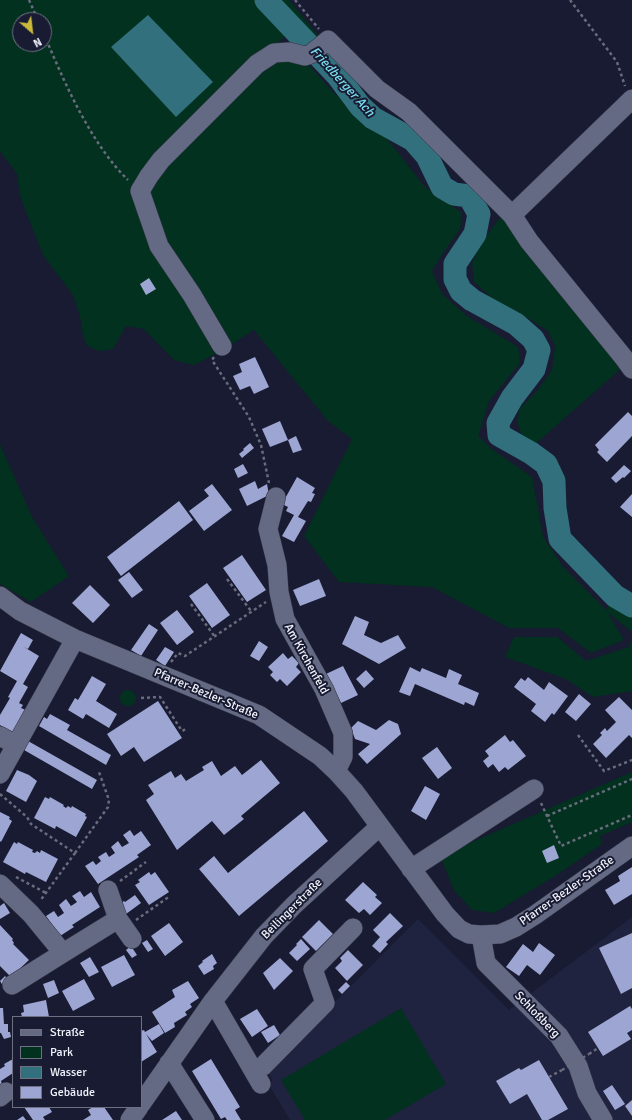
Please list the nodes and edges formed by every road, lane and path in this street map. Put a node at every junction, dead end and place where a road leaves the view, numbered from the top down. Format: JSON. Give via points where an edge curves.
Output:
{"nodes":[{"id":1,"x":29,"y":0,"type":"edge"},
{"id":2,"x":295,"y":0,"type":"edge"},
{"id":3,"x":570,"y":0,"type":"edge"},
{"id":4,"x":34,"y":12,"type":"edge"},
{"id":5,"x":320,"y":47,"type":"junction"},
{"id":6,"x":52,"y":51,"type":"edge"},
{"id":7,"x":631,"y":100,"type":"edge"},
{"id":8,"x":140,"y":191,"type":"junction"},
{"id":9,"x":512,"y":215,"type":"junction"},
{"id":10,"x":222,"y":344,"type":"joint"},
{"id":11,"x":628,"y":364,"type":"edge"},
{"id":12,"x":275,"y":499,"type":"joint"},
{"id":13,"x":227,"y":578,"type":"dead end"},
{"id":14,"x":279,"y":592,"type":"junction"},
{"id":15,"x":0,"y":596,"type":"edge"},
{"id":16,"x":191,"y":604,"type":"dead end"},
{"id":17,"x":251,"y":611,"type":"junction"},
{"id":18,"x":215,"y":637,"type":"junction"},
{"id":19,"x":75,"y":639,"type":"junction"},
{"id":20,"x":170,"y":663,"type":"dead end"},
{"id":21,"x":141,"y":698,"type":"dead end"},
{"id":22,"x":186,"y":729,"type":"dead end"},
{"id":23,"x":578,"y":735,"type":"dead end"},
{"id":24,"x":8,"y":741,"type":"edge"},
{"id":25,"x":632,"y":760,"type":"edge"},
{"id":26,"x":336,"y":771,"type":"junction"},
{"id":27,"x":99,"y":772,"type":"dead end"},
{"id":28,"x":0,"y":774,"type":"edge"},
{"id":29,"x":632,"y":779,"type":"edge"},
{"id":30,"x":534,"y":789,"type":"joint"},
{"id":31,"x":0,"y":794,"type":"edge"},
{"id":32,"x":632,"y":815,"type":"edge"},
{"id":33,"x":547,"y":816,"type":"junction"},
{"id":34,"x":380,"y":826,"type":"junction"},
{"id":35,"x":632,"y":846,"type":"edge"},
{"id":36,"x":75,"y":853,"type":"junction"},
{"id":37,"x":146,"y":862,"type":"dead end"},
{"id":38,"x":411,"y":869,"type":"junction"},
{"id":39,"x":108,"y":890,"type":"joint"},
{"id":40,"x":3,"y":892,"type":"edge"},
{"id":41,"x":170,"y":896,"type":"dead end"},
{"id":42,"x":31,"y":914,"type":"junction"},
{"id":43,"x":353,"y":928,"type":"dead end"},
{"id":44,"x":125,"y":929,"type":"junction"},
{"id":45,"x":480,"y":936,"type":"junction"},
{"id":46,"x":63,"y":953,"type":"junction"},
{"id":47,"x":12,"y":985,"type":"dead end"},
{"id":48,"x":213,"y":1001,"type":"junction"},
{"id":49,"x":598,"y":1048,"type":"dead end"},
{"id":50,"x":169,"y":1063,"type":"junction"},
{"id":51,"x":549,"y":1077,"type":"dead end"},
{"id":52,"x":142,"y":1103,"type":"edge"},
{"id":53,"x":138,"y":1108,"type":"edge"},
{"id":54,"x":130,"y":1120,"type":"edge"},
{"id":55,"x":206,"y":1120,"type":"edge"},
{"id":56,"x":604,"y":1120,"type":"edge"}],
"edges":[{"from":1,"to":4,"type":"path"},
{"from":2,"to":5,"type":"path"},
{"from":3,"to":7,"type":"path","via":[[616,62]]},
{"from":5,"to":8,"type":"street","via":[[306,56],[289,52],[274,53],[257,64],[161,160]]},
{"from":5,"to":9,"type":"street","via":[[409,112]]},
{"from":6,"to":8,"type":"path","via":[[85,121],[102,149],[120,172]]},
{"from":7,"to":9,"type":"street"},
{"from":8,"to":10,"type":"street","via":[[159,246]]},
{"from":9,"to":11,"type":"street","via":[[529,241]]},
{"from":10,"to":12,"type":"path","via":[[212,360],[249,417],[261,445],[272,497]]},
{"from":12,"to":14,"type":"street","name":"Am Kirchenfeld","via":[[268,529],[277,565]]},
{"from":13,"to":17,"type":"path"},
{"from":14,"to":17,"type":"path"},
{"from":14,"to":26,"type":"street","name":"Am Kirchenfeld","via":[[285,619],[324,689],[343,733],[343,757]]},
{"from":15,"to":19,"type":"street","name":"Pfarrer-Bezler-Straße","via":[[20,611]]},
{"from":16,"to":18,"type":"path"},
{"from":17,"to":18,"type":"path"},
{"from":18,"to":20,"type":"path","via":[[185,656],[178,653]]},
{"from":19,"to":24,"type":"street"},
{"from":19,"to":26,"type":"street","name":"Pfarrer-Bezler-Straße","via":[[259,715],[320,756]]},
{"from":21,"to":22,"type":"path","via":[[160,697],[182,731]]},
{"from":23,"to":25,"type":"path","via":[[604,771]]},
{"from":24,"to":28,"type":"street"},
{"from":26,"to":34,"type":"street","name":"Pfarrer-Bezler-Straße"},
{"from":27,"to":36,"type":"path","via":[[109,800],[108,807]]},
{"from":29,"to":33,"type":"path"},
{"from":30,"to":33,"type":"path"},
{"from":30,"to":38,"type":"street"},
{"from":31,"to":36,"type":"path","via":[[31,824]]},
{"from":32,"to":33,"type":"path","via":[[561,846]]},
{"from":34,"to":38,"type":"street","name":"Pfarrer-Bezler-Straße"},
{"from":34,"to":48,"type":"street","name":"Beilingerstraße","via":[[264,936]]},
{"from":35,"to":45,"type":"street","name":"Pfarrer-Bezler-Straße","via":[[516,927],[500,934]]},
{"from":36,"to":42,"type":"path"},
{"from":37,"to":39,"type":"path"},
{"from":38,"to":45,"type":"street","name":"Pfarrer-Bezler-Straße","via":[[459,929]]},
{"from":39,"to":44,"type":"street"},
{"from":40,"to":42,"type":"street"},
{"from":41,"to":44,"type":"path"},
{"from":42,"to":46,"type":"street"},
{"from":43,"to":48,"type":"street","via":[[313,969],[325,1003],[263,1066],[258,1078]]},
{"from":44,"to":46,"type":"street"},
{"from":45,"to":56,"type":"street","name":"Schloßberg","via":[[486,963],[559,1036],[578,1066],[587,1093]]},
{"from":46,"to":47,"type":"street"},
{"from":48,"to":50,"type":"street","name":"Beilingerstraße"},
{"from":49,"to":51,"type":"path","bridge":true},
{"from":50,"to":52,"type":"street","name":"Beilingerstraße"},
{"from":50,"to":55,"type":"street"},
{"from":53,"to":54,"type":"street"}]}
